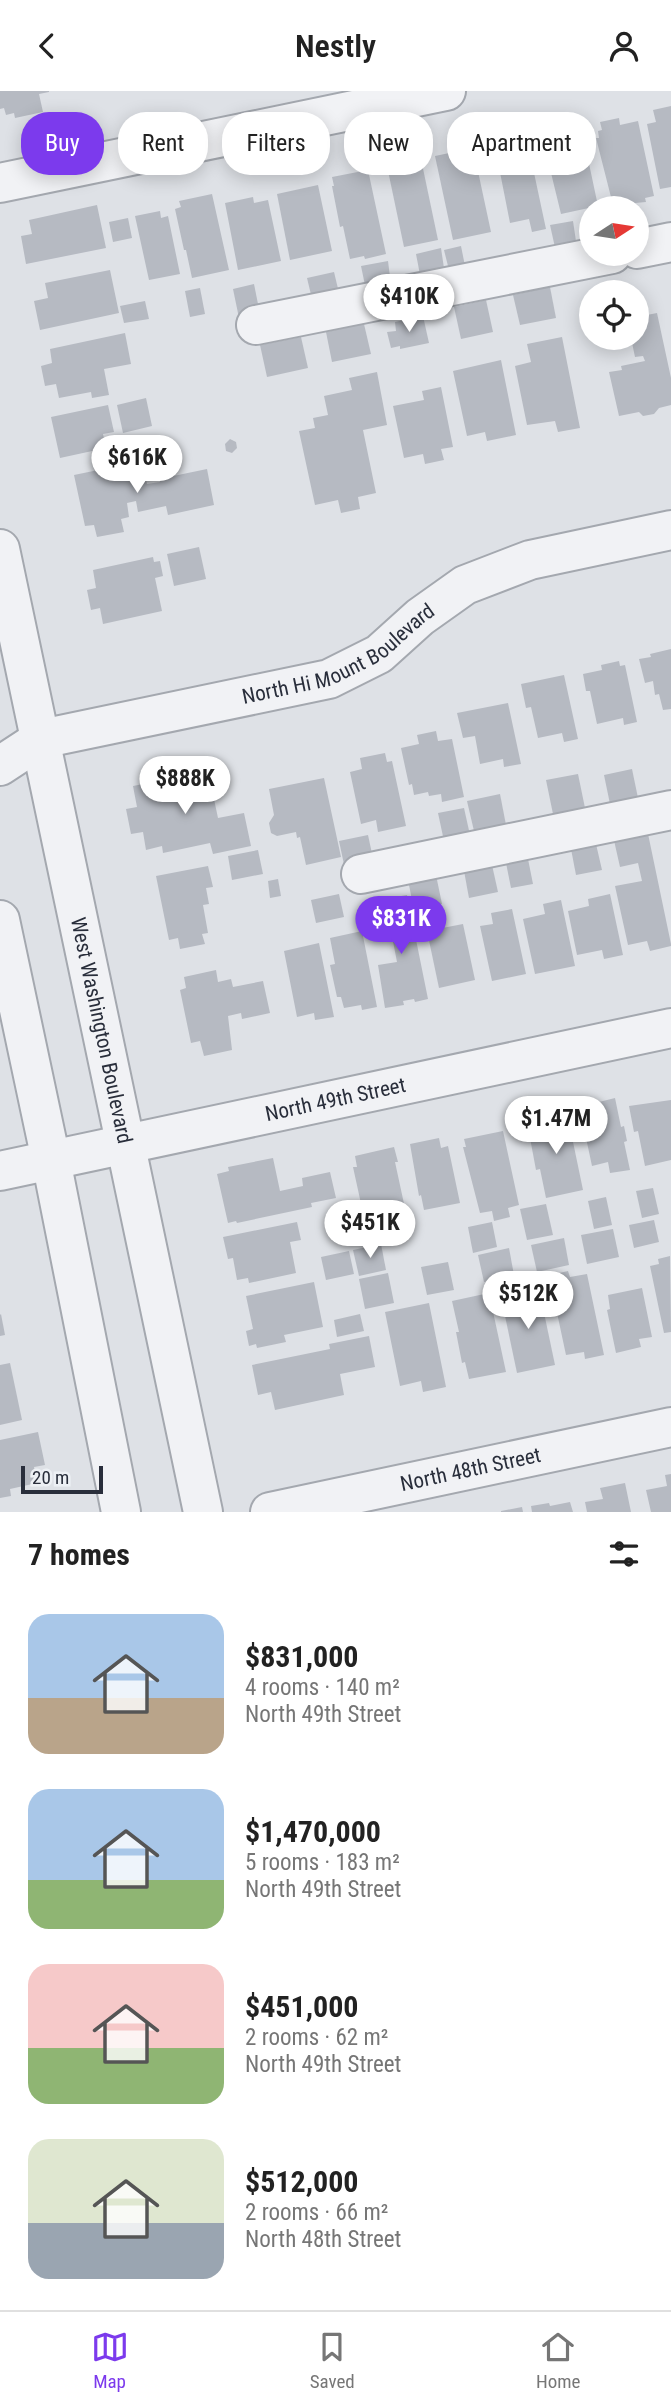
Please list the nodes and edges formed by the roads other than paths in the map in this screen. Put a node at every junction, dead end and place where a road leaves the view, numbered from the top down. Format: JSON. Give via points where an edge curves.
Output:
{"nodes":[{"id":1,"x":446,"y":91,"type":"edge"},
{"id":2,"x":0,"y":183,"type":"edge"},
{"id":3,"x":671,"y":242,"type":"edge"},
{"id":4,"x":649,"y":247,"type":"edge"},
{"id":5,"x":579,"y":261,"type":"edge"},
{"id":6,"x":256,"y":325,"type":"dead end"},
{"id":7,"x":671,"y":530,"type":"edge"},
{"id":8,"x":0,"y":549,"type":"edge"},
{"id":9,"x":41,"y":739,"type":"junction"},
{"id":10,"x":0,"y":765,"type":"edge"},
{"id":11,"x":671,"y":810,"type":"edge"},
{"id":12,"x":361,"y":874,"type":"dead end"},
{"id":13,"x":0,"y":919,"type":"edge"},
{"id":14,"x":671,"y":1028,"type":"edge"},
{"id":15,"x":124,"y":1143,"type":"junction"},
{"id":16,"x":51,"y":1160,"type":"junction"},
{"id":17,"x":0,"y":1171,"type":"edge"},
{"id":18,"x":671,"y":1427,"type":"edge"},
{"id":19,"x":121,"y":1512,"type":"edge"},
{"id":20,"x":203,"y":1512,"type":"edge"},
{"id":21,"x":270,"y":1512,"type":"edge"}],
"edges":[{"from":1,"to":2,"type":"street"},
{"from":3,"to":4,"type":"street"},
{"from":5,"to":6,"type":"street"},
{"from":7,"to":9,"type":"street","name":"North Hi Mount Boulevard","via":[[530,560],[465,585],[379,654],[329,679]]},
{"from":8,"to":9,"type":"street","name":"West Washington Boulevard"},
{"from":9,"to":10,"type":"street","name":"North Hi Mount Boulevard"},
{"from":9,"to":15,"type":"street","name":"West Washington Boulevard"},
{"from":11,"to":12,"type":"street"},
{"from":13,"to":16,"type":"street"},
{"from":14,"to":15,"type":"street","name":"North 49th Street"},
{"from":15,"to":16,"type":"street","name":"North 49th Street"},
{"from":15,"to":20,"type":"street","name":"West Washington Boulevard"},
{"from":16,"to":17,"type":"street","name":"North 49th Street"},
{"from":16,"to":19,"type":"street"},
{"from":18,"to":21,"type":"street","name":"North 48th Street"}]}
